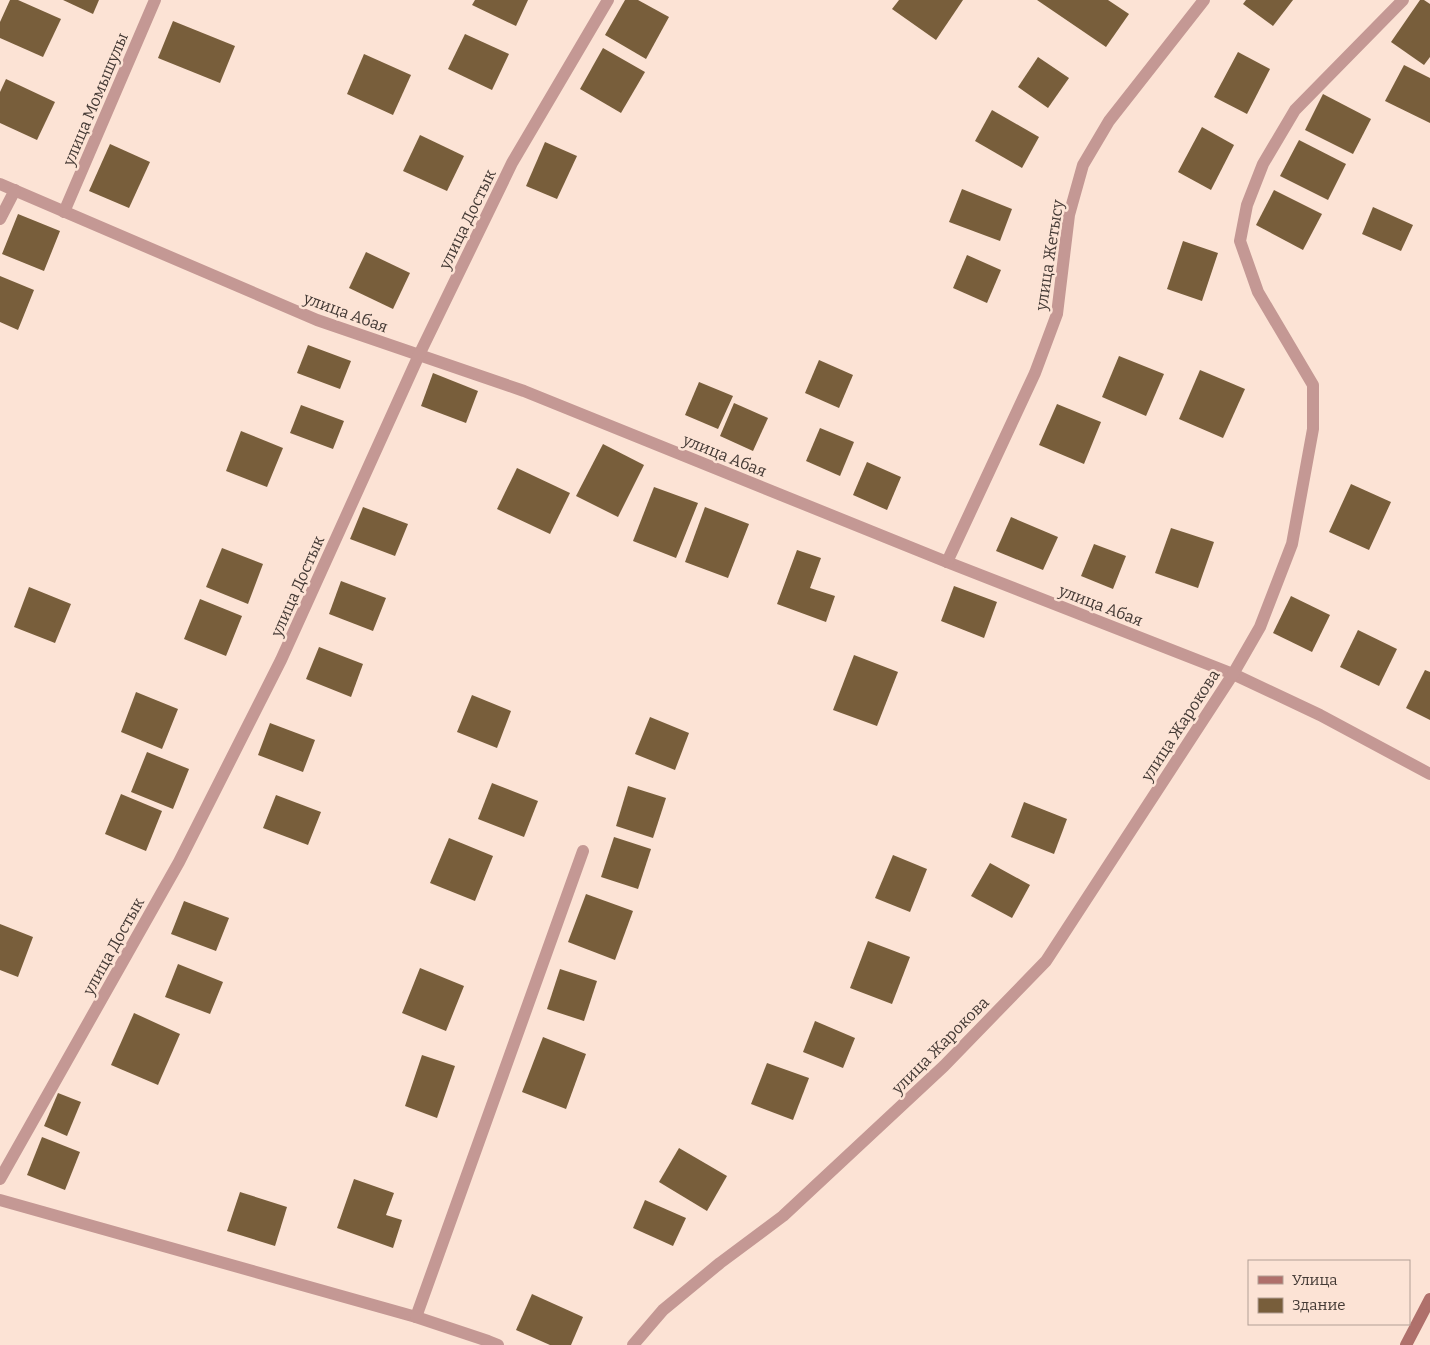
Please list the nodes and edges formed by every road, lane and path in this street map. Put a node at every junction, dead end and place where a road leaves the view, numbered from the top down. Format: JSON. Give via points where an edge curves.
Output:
{"nodes":[{"id":1,"x":155,"y":0,"type":"edge"},
{"id":2,"x":608,"y":0,"type":"edge"},
{"id":3,"x":1204,"y":0,"type":"edge"},
{"id":4,"x":1403,"y":0,"type":"edge"},
{"id":5,"x":0,"y":184,"type":"edge"},
{"id":6,"x":15,"y":190,"type":"junction"},
{"id":7,"x":64,"y":212,"type":"junction"},
{"id":8,"x":0,"y":219,"type":"edge"},
{"id":9,"x":419,"y":355,"type":"junction"},
{"id":10,"x":947,"y":562,"type":"junction"},
{"id":11,"x":1233,"y":674,"type":"junction"},
{"id":12,"x":1430,"y":774,"type":"edge"},
{"id":13,"x":583,"y":851,"type":"dead end"},
{"id":14,"x":0,"y":1179,"type":"edge"},
{"id":15,"x":0,"y":1200,"type":"edge"},
{"id":16,"x":1430,"y":1299,"type":"edge"},
{"id":17,"x":416,"y":1317,"type":"junction"},
{"id":18,"x":498,"y":1345,"type":"edge"},
{"id":19,"x":633,"y":1345,"type":"edge"},
{"id":20,"x":1406,"y":1345,"type":"edge"}],
"edges":[{"from":1,"to":7,"type":"street","name":"улица Момышулы"},
{"from":2,"to":9,"type":"street","name":"улица Достык","via":[[512,163]]},
{"from":3,"to":10,"type":"street","name":"улица Жетысу","via":[[1109,121],[1082,165],[1069,215],[1057,314],[1035,373]]},
{"from":4,"to":11,"type":"street","name":"улица Жарокова","via":[[1295,110],[1263,164],[1247,205],[1240,241],[1258,292],[1313,385],[1313,429],[1292,544],[1260,627]]},
{"from":5,"to":6,"type":"street","name":"улица Абая"},
{"from":6,"to":7,"type":"street","name":"улица Абая"},
{"from":6,"to":8,"type":"street"},
{"from":7,"to":9,"type":"street","name":"улица Абая","via":[[317,320]]},
{"from":9,"to":10,"type":"street","name":"улица Абая","via":[[524,391]]},
{"from":9,"to":14,"type":"street","name":"улица Достык","via":[[282,660],[183,853]]},
{"from":10,"to":11,"type":"street","name":"улица Абая"},
{"from":11,"to":12,"type":"street","name":"улица Абая","via":[[1320,715]]},
{"from":11,"to":19,"type":"street","name":"улица Жарокова","via":[[1046,961],[944,1066],[783,1216],[664,1310]]},
{"from":13,"to":17,"type":"street"},
{"from":15,"to":17,"type":"street"},
{"from":16,"to":20,"type":"main road"},
{"from":17,"to":18,"type":"street"}]}
